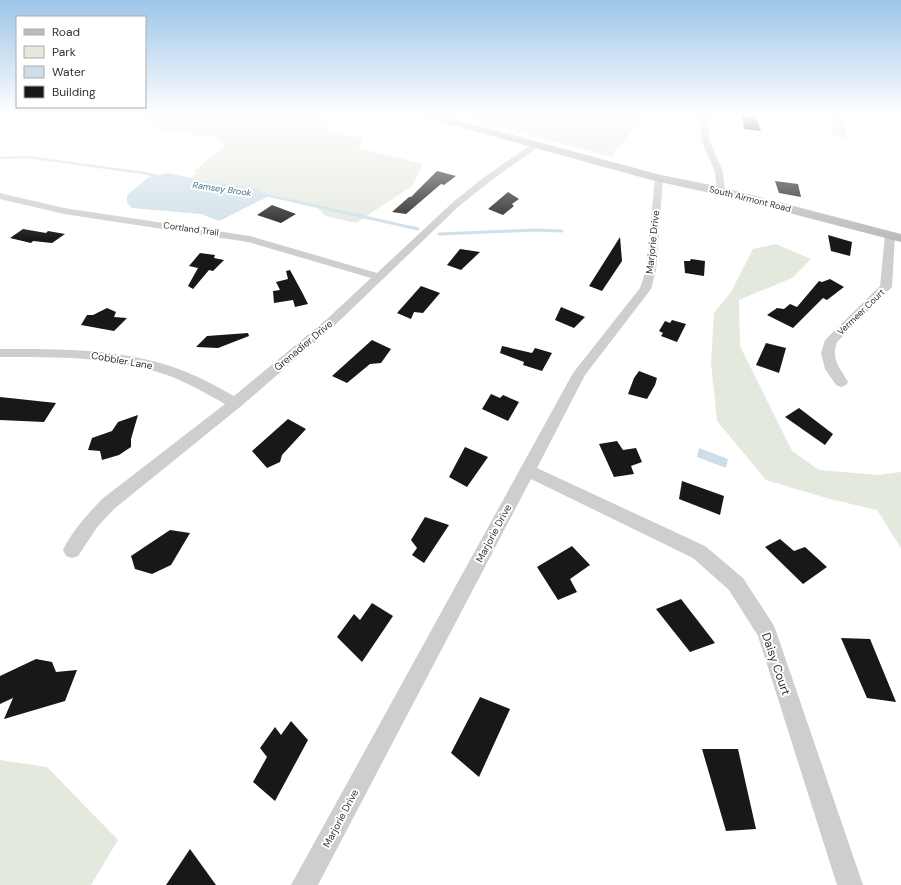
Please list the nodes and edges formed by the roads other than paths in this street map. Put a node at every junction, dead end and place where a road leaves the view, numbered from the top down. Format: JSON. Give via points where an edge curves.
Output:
{"nodes":[{"id":1,"x":520,"y":156,"type":"edge"},
{"id":2,"x":583,"y":156,"type":"edge"},
{"id":3,"x":711,"y":156,"type":"edge"},
{"id":4,"x":659,"y":178,"type":"junction"},
{"id":5,"x":721,"y":192,"type":"junction"},
{"id":6,"x":0,"y":196,"type":"edge"},
{"id":7,"x":895,"y":237,"type":"edge"},
{"id":8,"x":379,"y":277,"type":"junction"},
{"id":9,"x":0,"y":353,"type":"edge"},
{"id":10,"x":841,"y":382,"type":"dead end"},
{"id":11,"x":235,"y":403,"type":"junction"},
{"id":12,"x":527,"y":470,"type":"junction"},
{"id":13,"x":72,"y":550,"type":"dead end"},
{"id":14,"x":304,"y":885,"type":"edge"},
{"id":15,"x":850,"y":885,"type":"edge"}],
"edges":[{"from":1,"to":8,"type":"street","name":"Grenadier Drive","via":[[456,205]]},
{"from":2,"to":4,"type":"street","name":"South Airmont Road"},
{"from":3,"to":5,"type":"street","via":[[719,172]]},
{"from":4,"to":5,"type":"street","name":"South Airmont Road"},
{"from":4,"to":12,"type":"street","name":"Marjorie Drive","via":[[651,270],[644,288],[580,373]]},
{"from":5,"to":7,"type":"street","name":"South Airmont Road"},
{"from":6,"to":8,"type":"street","name":"Cortland Trail","via":[[64,211],[243,238]]},
{"from":7,"to":10,"type":"street","name":"Vermeer Court","via":[[886,287],[831,340],[827,353],[832,369]]},
{"from":8,"to":11,"type":"street","name":"Grenadier Drive","via":[[331,322]]},
{"from":9,"to":11,"type":"street","name":"Cobbler Lane","via":[[84,354],[140,362],[194,381]]},
{"from":11,"to":13,"type":"street","name":"Grenadier Drive","via":[[108,504],[92,521]]},
{"from":12,"to":14,"type":"street","name":"Marjorie Drive"},
{"from":12,"to":15,"type":"street","name":"Daisy Court","via":[[699,552],[736,584],[766,631]]}]}
